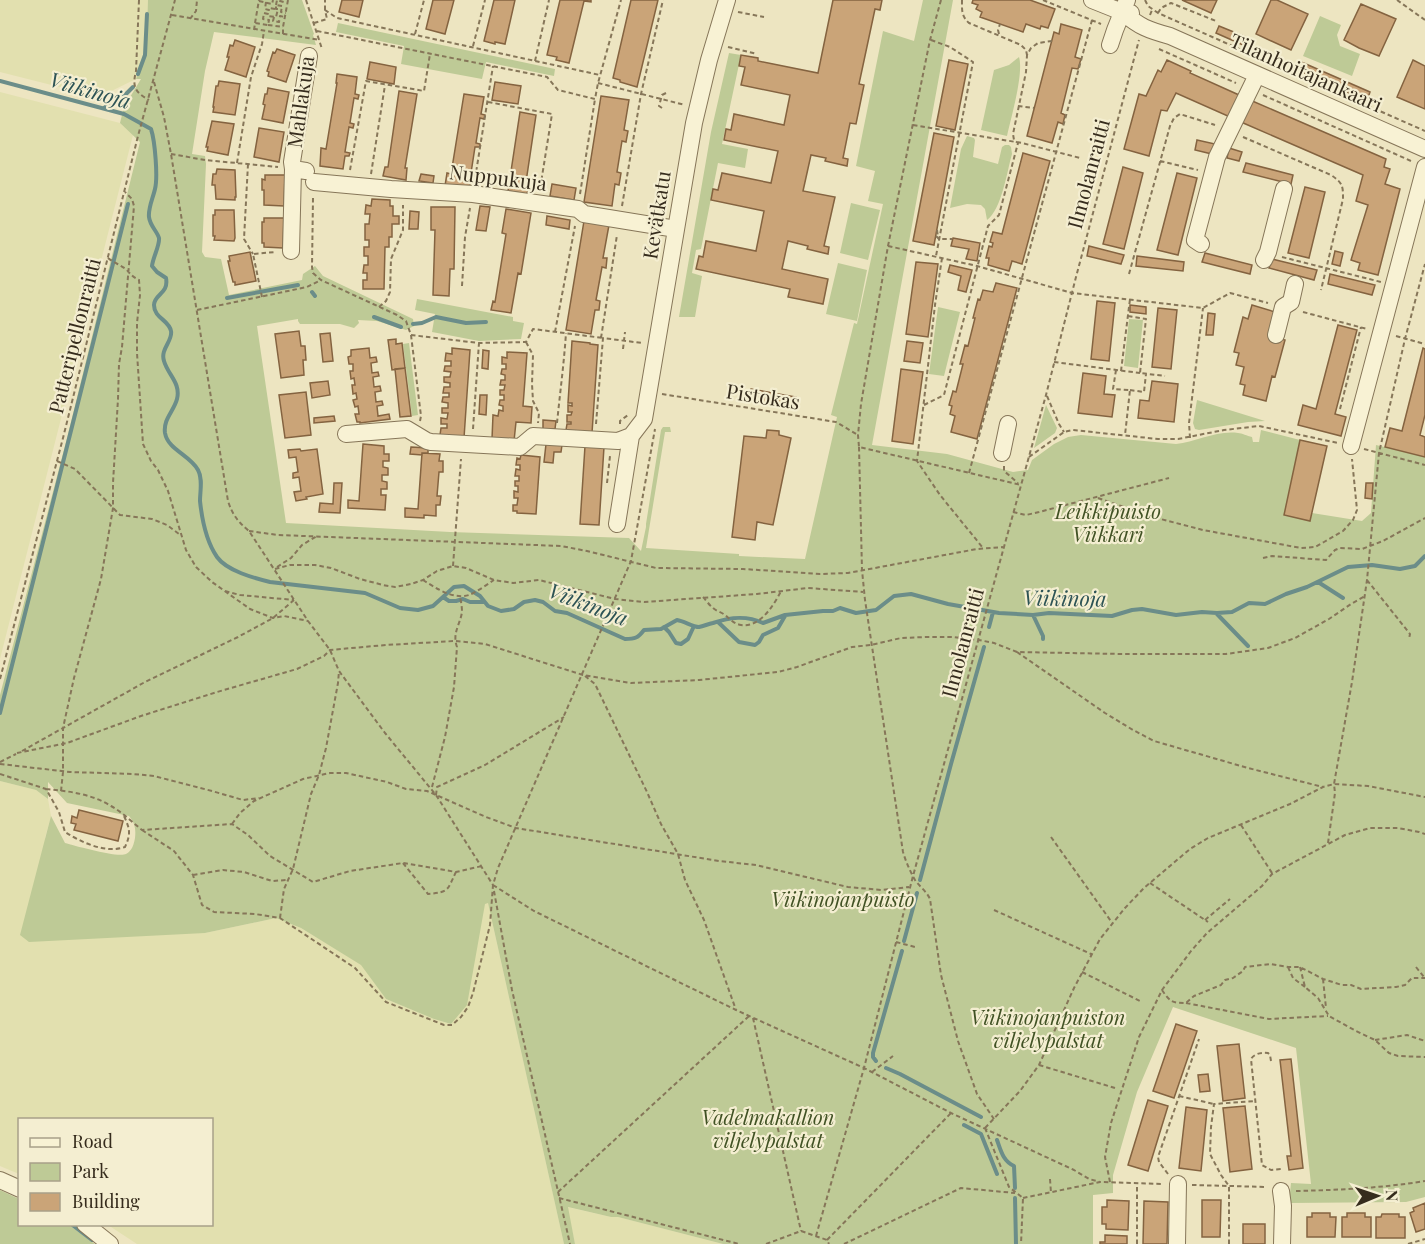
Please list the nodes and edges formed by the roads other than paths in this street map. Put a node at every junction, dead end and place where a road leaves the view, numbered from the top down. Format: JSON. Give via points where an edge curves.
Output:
{"nodes":[{"id":1,"x":1092,"y":0,"type":"edge"},
{"id":2,"x":732,"y":6,"type":"edge"},
{"id":3,"x":1125,"y":6,"type":"edge"},
{"id":4,"x":1110,"y":45,"type":"dead end"},
{"id":5,"x":316,"y":53,"type":"road end"},
{"id":6,"x":1254,"y":82,"type":"junction"},
{"id":7,"x":1425,"y":149,"type":"edge"},
{"id":8,"x":1418,"y":164,"type":"edge"},
{"id":9,"x":304,"y":174,"type":"junction"},
{"id":10,"x":1284,"y":189,"type":"dead end"},
{"id":11,"x":676,"y":229,"type":"junction"},
{"id":12,"x":1200,"y":244,"type":"dead end"},
{"id":13,"x":291,"y":251,"type":"road end"},
{"id":14,"x":1266,"y":256,"type":"road end"},
{"id":15,"x":1295,"y":284,"type":"dead end"},
{"id":16,"x":1276,"y":334,"type":"dead end"},
{"id":17,"x":1008,"y":424,"type":"dead end"},
{"id":18,"x":346,"y":434,"type":"dead end"},
{"id":19,"x":631,"y":436,"type":"junction"},
{"id":20,"x":1351,"y":446,"type":"road end"},
{"id":21,"x":1002,"y":453,"type":"road end"},
{"id":22,"x":617,"y":524,"type":"dead end"},
{"id":23,"x":0,"y":1180,"type":"edge"},
{"id":24,"x":1179,"y":1184,"type":"road end"},
{"id":25,"x":18,"y":1188,"type":"edge"},
{"id":26,"x":1282,"y":1190,"type":"road end"},
{"id":27,"x":88,"y":1226,"type":"edge"},
{"id":28,"x":110,"y":1244,"type":"edge"},
{"id":29,"x":1178,"y":1244,"type":"edge"},
{"id":30,"x":1282,"y":1244,"type":"edge"}],
"edges":[{"from":1,"to":3,"type":"street","name":"Tilanhoitajankaari"},
{"from":2,"to":11,"type":"street","name":"Kevätkatu","via":[[709,60]]},
{"from":3,"to":4,"type":"street"},
{"from":3,"to":6,"type":"street","name":"Tilanhoitajankaari","via":[[1155,22],[1170,36]]},
{"from":5,"to":9,"type":"street","via":[[291,162]]},
{"from":6,"to":7,"type":"street","name":"Tilanhoitajankaari"},
{"from":6,"to":12,"type":"street","via":[[1217,157],[1196,240]]},
{"from":8,"to":20,"type":"street","via":[[1392,292]]},
{"from":9,"to":11,"type":"street","name":"Nuppukuja","via":[[404,190],[473,194],[578,209],[584,214]]},
{"from":9,"to":13,"type":"street"},
{"from":10,"to":14,"type":"street"},
{"from":11,"to":19,"type":"street","name":"Kevätkatu","via":[[644,419]]},
{"from":15,"to":16,"type":"street","via":[[1291,302],[1283,307]]},
{"from":17,"to":21,"type":"street"},
{"from":18,"to":19,"type":"street","via":[[407,429],[432,442],[520,447],[533,436],[618,441]]},
{"from":19,"to":22,"type":"street"},
{"from":23,"to":25,"type":"street"},
{"from":24,"to":29,"type":"street"},
{"from":26,"to":30,"type":"street"},
{"from":27,"to":28,"type":"street"}]}
